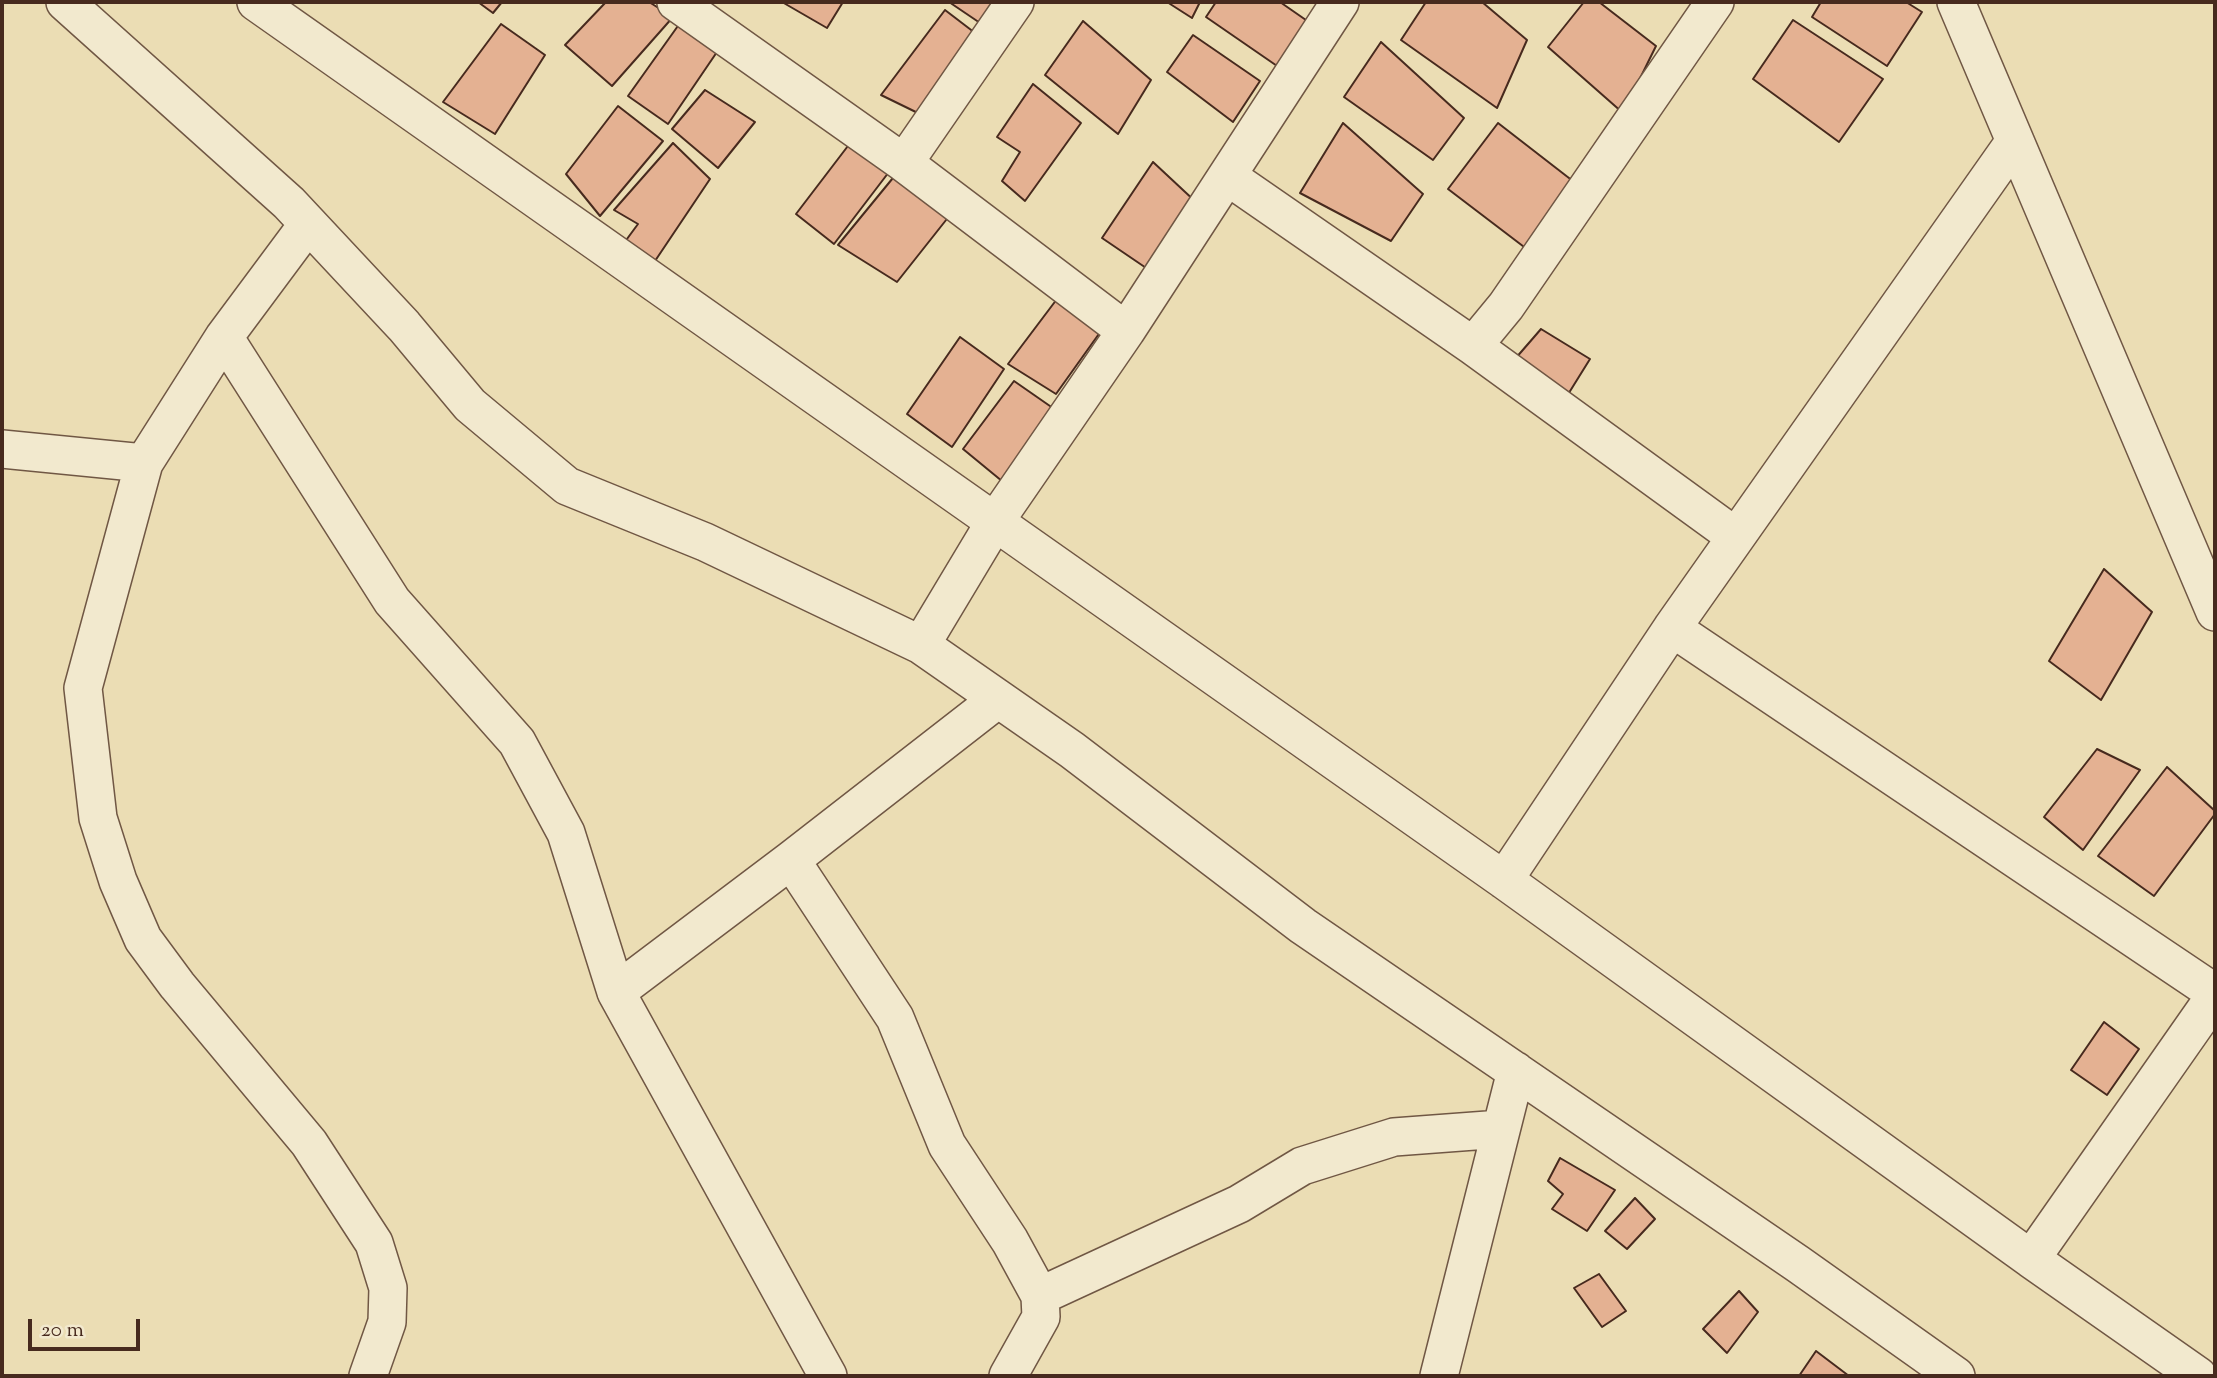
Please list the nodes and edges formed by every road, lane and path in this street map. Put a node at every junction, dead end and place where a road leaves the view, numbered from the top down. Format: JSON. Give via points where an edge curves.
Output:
{"nodes":[{"id":1,"x":65,"y":2,"type":"edge"},
{"id":2,"x":256,"y":2,"type":"edge"},
{"id":3,"x":676,"y":2,"type":"edge"},
{"id":4,"x":1015,"y":2,"type":"edge"},
{"id":5,"x":1340,"y":2,"type":"edge"},
{"id":6,"x":1715,"y":2,"type":"edge"},
{"id":7,"x":1956,"y":2,"type":"edge"},
{"id":8,"x":2015,"y":141,"type":"junction"},
{"id":9,"x":904,"y":163,"type":"junction"},
{"id":10,"x":1227,"y":176,"type":"junction"},
{"id":11,"x":308,"y":224,"type":"junction"},
{"id":12,"x":1126,"y":331,"type":"junction"},
{"id":13,"x":224,"y":337,"type":"junction"},
{"id":14,"x":1473,"y":346,"type":"junction"},
{"id":15,"x":2,"y":449,"type":"edge"},
{"id":16,"x":144,"y":463,"type":"junction"},
{"id":17,"x":996,"y":520,"type":"junction"},
{"id":18,"x":1736,"y":537,"type":"junction"},
{"id":19,"x":2215,"y":612,"type":"edge"},
{"id":20,"x":1672,"y":628,"type":"junction"},
{"id":21,"x":920,"y":645,"type":"junction"},
{"id":22,"x":998,"y":699,"type":"junction"},
{"id":23,"x":791,"y":860,"type":"junction"},
{"id":24,"x":1504,"y":880,"type":"junction"},
{"id":25,"x":616,"y":992,"type":"junction"},
{"id":26,"x":2215,"y":994,"type":"edge"},
{"id":27,"x":1516,"y":1071,"type":"junction"},
{"id":28,"x":1501,"y":1129,"type":"junction"},
{"id":29,"x":2031,"y":1259,"type":"junction"},
{"id":30,"x":1040,"y":1296,"type":"junction"},
{"id":31,"x":368,"y":1376,"type":"edge"},
{"id":32,"x":828,"y":1376,"type":"edge"},
{"id":33,"x":1008,"y":1376,"type":"edge"},
{"id":34,"x":1439,"y":1376,"type":"edge"},
{"id":35,"x":1956,"y":1376,"type":"edge"},
{"id":36,"x":2198,"y":1376,"type":"edge"}],
"edges":[{"from":1,"to":11,"type":"street"},
{"from":2,"to":17,"type":"street"},
{"from":3,"to":9,"type":"street"},
{"from":4,"to":9,"type":"street"},
{"from":5,"to":10,"type":"street"},
{"from":6,"to":14,"type":"street","via":[[1506,306]]},
{"from":7,"to":8,"type":"street"},
{"from":8,"to":18,"type":"street"},
{"from":8,"to":19,"type":"street"},
{"from":9,"to":12,"type":"street"},
{"from":10,"to":12,"type":"street"},
{"from":10,"to":14,"type":"street"},
{"from":11,"to":13,"type":"street"},
{"from":11,"to":21,"type":"street","via":[[404,326],[470,405],[567,486],[705,542]]},
{"from":12,"to":17,"type":"street"},
{"from":13,"to":16,"type":"street"},
{"from":13,"to":25,"type":"street","via":[[392,601],[517,742],[566,833]]},
{"from":14,"to":18,"type":"street"},
{"from":15,"to":16,"type":"street"},
{"from":16,"to":31,"type":"street","via":[[83,688],[98,818],[143,939],[309,1143],[374,1243],[388,1287],[387,1322]]},
{"from":17,"to":21,"type":"street"},
{"from":17,"to":24,"type":"street"},
{"from":18,"to":20,"type":"street"},
{"from":20,"to":24,"type":"street"},
{"from":20,"to":26,"type":"street"},
{"from":21,"to":22,"type":"street"},
{"from":22,"to":23,"type":"street"},
{"from":22,"to":27,"type":"street","via":[[1303,926]]},
{"from":23,"to":25,"type":"street"},
{"from":23,"to":30,"type":"street","via":[[895,1018],[947,1145]]},
{"from":24,"to":29,"type":"street"},
{"from":25,"to":32,"type":"street"},
{"from":26,"to":29,"type":"street"},
{"from":27,"to":28,"type":"street"},
{"from":27,"to":35,"type":"street"},
{"from":28,"to":30,"type":"street","via":[[1394,1137],[1302,1166],[1238,1204]]},
{"from":28,"to":34,"type":"street"},
{"from":29,"to":36,"type":"street"},
{"from":30,"to":33,"type":"street","via":[[1041,1317]]}]}
